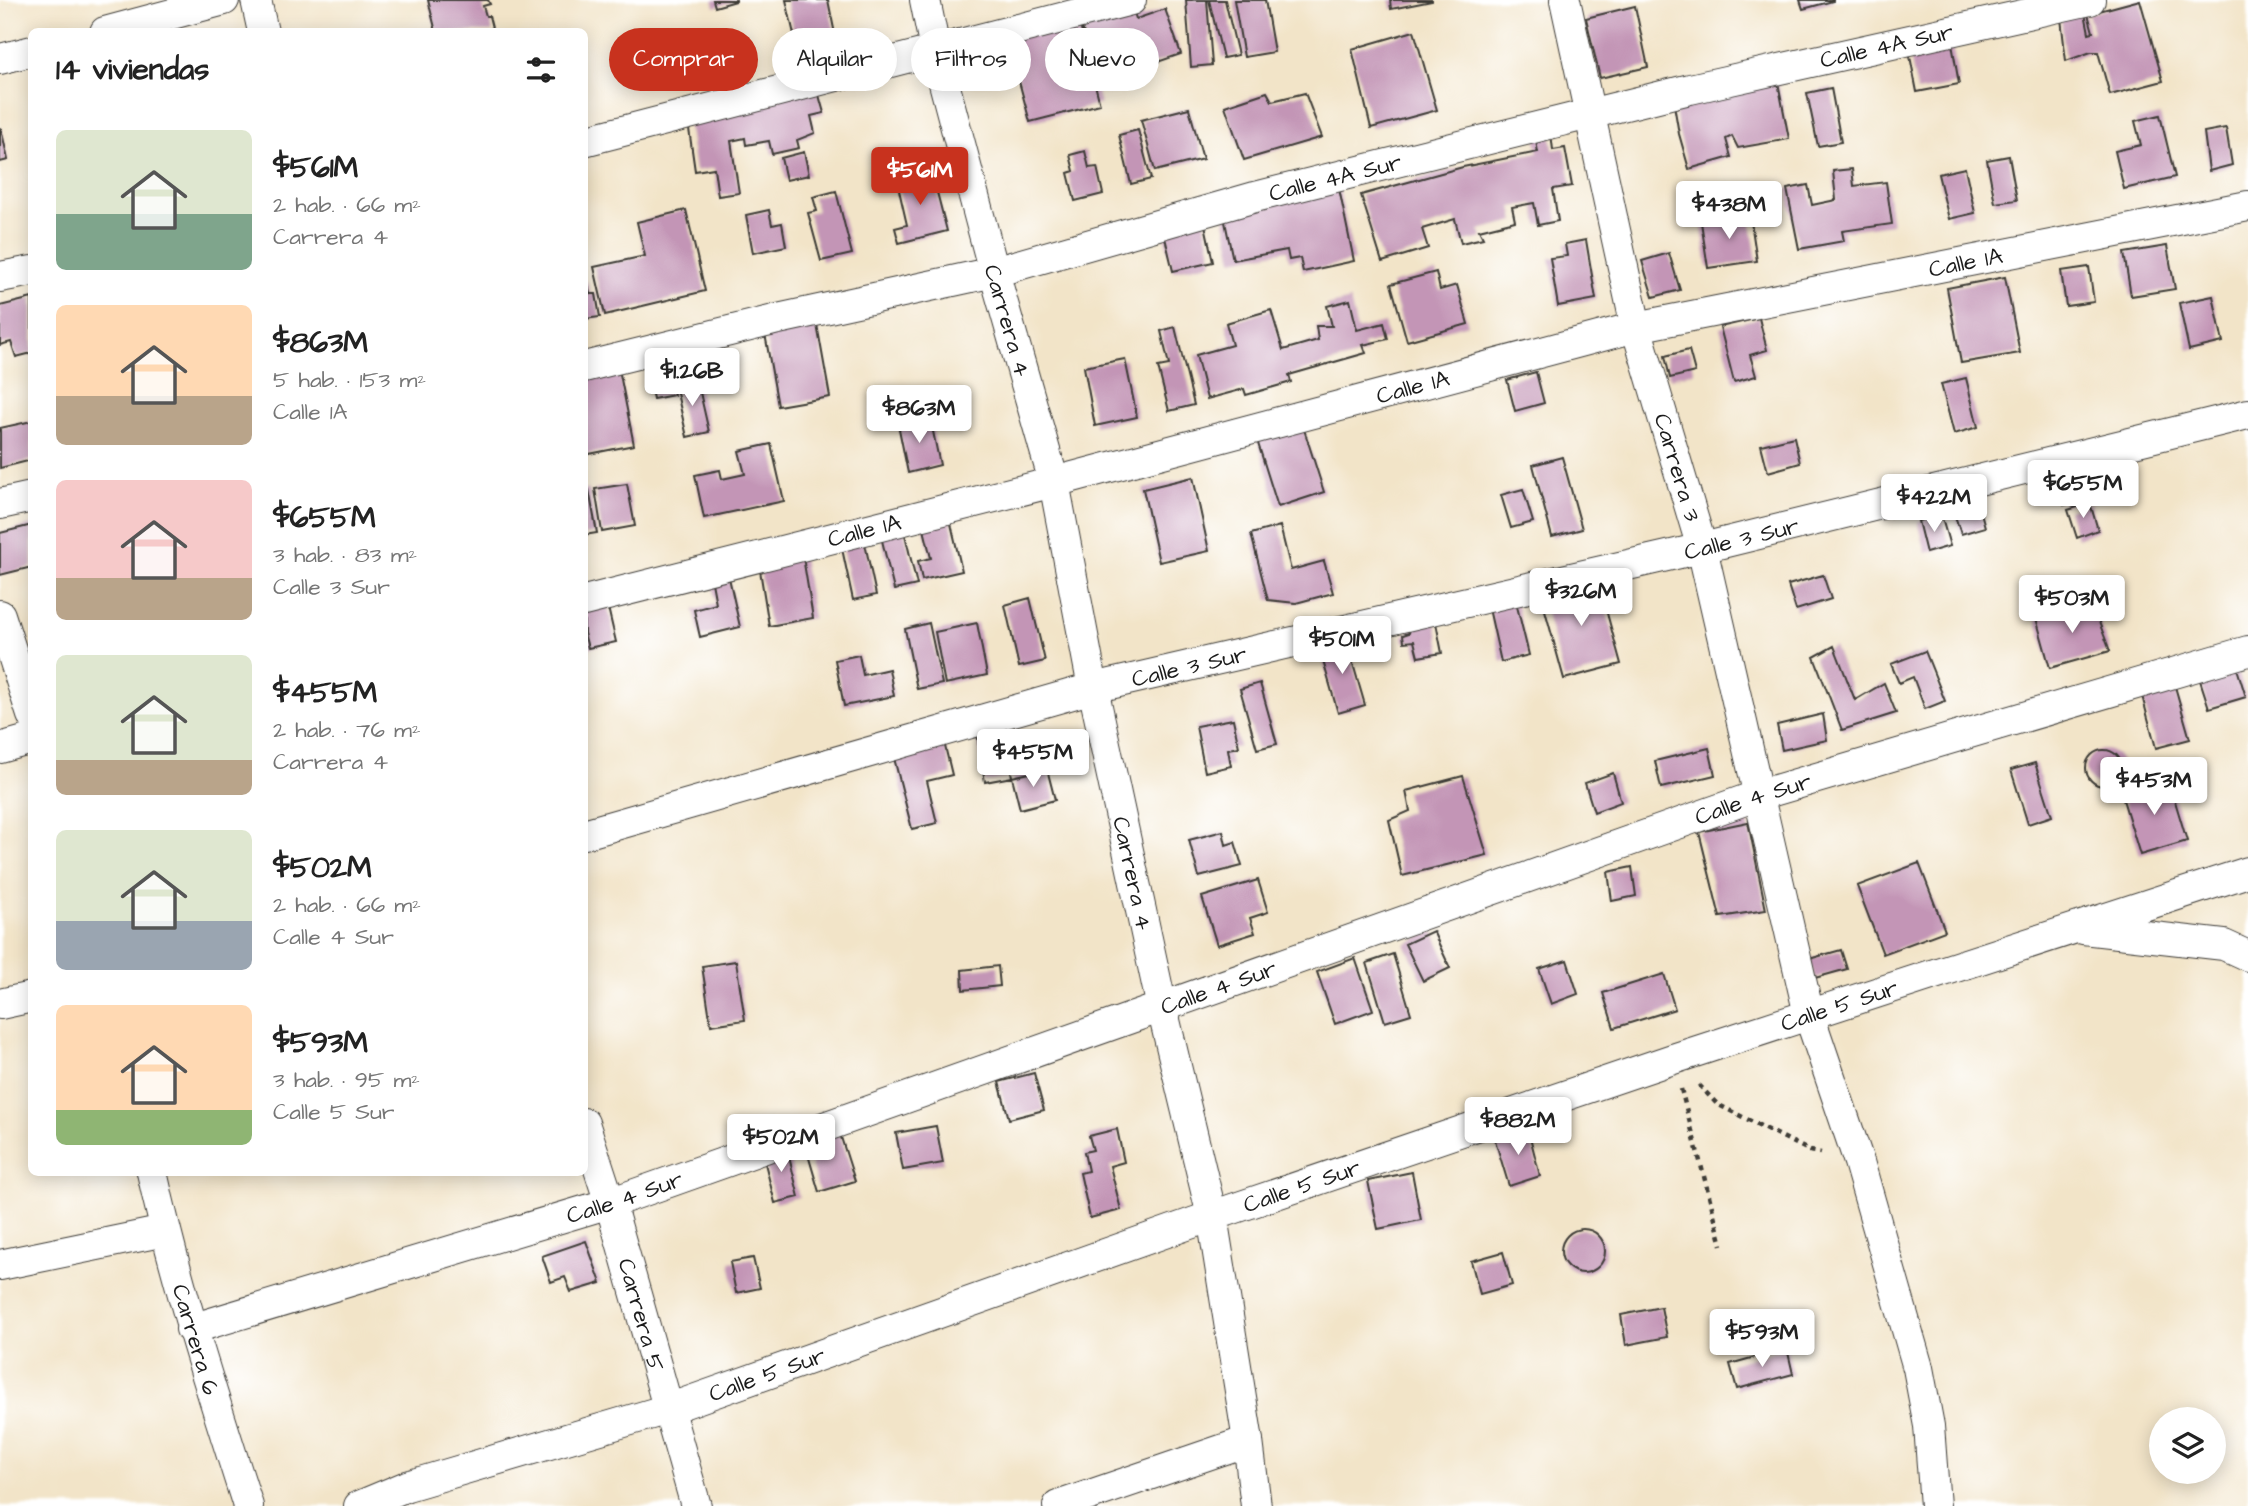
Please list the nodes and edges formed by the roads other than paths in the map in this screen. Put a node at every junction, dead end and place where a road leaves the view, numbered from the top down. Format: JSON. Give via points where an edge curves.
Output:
{"nodes":[{"id":1,"x":224,"y":0,"type":"edge"},
{"id":2,"x":256,"y":0,"type":"edge"},
{"id":3,"x":925,"y":0,"type":"edge"},
{"id":4,"x":1131,"y":0,"type":"edge"},
{"id":5,"x":1565,"y":0,"type":"edge"},
{"id":6,"x":2090,"y":0,"type":"edge"},
{"id":7,"x":120,"y":28,"type":"edge"},
{"id":8,"x":262,"y":28,"type":"edge"},
{"id":9,"x":931,"y":28,"type":"edge"},
{"id":10,"x":1019,"y":28,"type":"edge"},
{"id":11,"x":28,"y":52,"type":"edge"},
{"id":12,"x":911,"y":55,"type":"edge"},
{"id":13,"x":0,"y":59,"type":"edge"},
{"id":14,"x":946,"y":91,"type":"edge"},
{"id":15,"x":1591,"y":115,"type":"junction"},
{"id":16,"x":588,"y":140,"type":"edge"},
{"id":17,"x":2248,"y":206,"type":"edge"},
{"id":18,"x":28,"y":272,"type":"edge"},
{"id":19,"x":994,"y":272,"type":"junction"},
{"id":20,"x":0,"y":278,"type":"edge"},
{"id":21,"x":1636,"y":327,"type":"junction"},
{"id":22,"x":588,"y":366,"type":"edge"},
{"id":23,"x":2248,"y":414,"type":"edge"},
{"id":24,"x":1054,"y":482,"type":"junction"},
{"id":25,"x":28,"y":498,"type":"edge"},
{"id":26,"x":0,"y":504,"type":"edge"},
{"id":27,"x":1702,"y":548,"type":"junction"},
{"id":28,"x":588,"y":600,"type":"edge"},
{"id":29,"x":0,"y":615,"type":"edge"},
{"id":30,"x":2248,"y":651,"type":"edge"},
{"id":31,"x":1093,"y":688,"type":"junction"},
{"id":32,"x":28,"y":702,"type":"edge"},
{"id":33,"x":28,"y":740,"type":"edge"},
{"id":34,"x":0,"y":748,"type":"edge"},
{"id":35,"x":1759,"y":795,"type":"junction"},
{"id":36,"x":588,"y":833,"type":"edge"},
{"id":37,"x":2248,"y":872,"type":"edge"},
{"id":38,"x":2072,"y":928,"type":"junction"},
{"id":39,"x":2248,"y":956,"type":"edge"},
{"id":40,"x":28,"y":998,"type":"edge"},
{"id":41,"x":0,"y":1004,"type":"edge"},
{"id":42,"x":1162,"y":1008,"type":"junction"},
{"id":43,"x":1809,"y":1016,"type":"junction"},
{"id":44,"x":588,"y":1135,"type":"edge"},
{"id":45,"x":153,"y":1176,"type":"edge"},
{"id":46,"x":610,"y":1203,"type":"junction"},
{"id":47,"x":1212,"y":1216,"type":"junction"},
{"id":48,"x":165,"y":1231,"type":"junction"},
{"id":49,"x":0,"y":1265,"type":"edge"},
{"id":50,"x":191,"y":1329,"type":"junction"},
{"id":51,"x":667,"y":1409,"type":"junction"},
{"id":52,"x":1248,"y":1441,"type":"junction"},
{"id":53,"x":410,"y":1496,"type":"edge"},
{"id":54,"x":248,"y":1506,"type":"edge"},
{"id":55,"x":359,"y":1506,"type":"edge"},
{"id":56,"x":696,"y":1506,"type":"edge"},
{"id":57,"x":1058,"y":1506,"type":"edge"},
{"id":58,"x":1256,"y":1506,"type":"edge"},
{"id":59,"x":1935,"y":1506,"type":"edge"}],
"edges":[{"from":1,"to":7,"type":"street"},
{"from":2,"to":8,"type":"street"},
{"from":3,"to":9,"type":"street","name":"Carrera 4"},
{"from":4,"to":10,"type":"street"},
{"from":5,"to":15,"type":"street","name":"Carrera 3"},
{"from":6,"to":15,"type":"street","name":"Calle 4A Sur"},
{"from":11,"to":13,"type":"street"},
{"from":12,"to":16,"type":"street"},
{"from":14,"to":19,"type":"street","name":"Carrera 4"},
{"from":15,"to":19,"type":"street","name":"Calle 4A Sur","via":[[1255,197]]},
{"from":15,"to":21,"type":"street","name":"Carrera 3"},
{"from":17,"to":21,"type":"street","name":"Calle 1A"},
{"from":18,"to":20,"type":"street"},
{"from":19,"to":22,"type":"street","name":"Calle 4A Sur"},
{"from":19,"to":24,"type":"street","name":"Carrera 4"},
{"from":21,"to":24,"type":"street","name":"Calle 1A"},
{"from":21,"to":27,"type":"street","name":"Carrera 3"},
{"from":23,"to":27,"type":"street","name":"Calle 3 Sur"},
{"from":24,"to":28,"type":"street","name":"Calle 1A"},
{"from":24,"to":31,"type":"street","name":"Carrera 4"},
{"from":25,"to":26,"type":"street"},
{"from":27,"to":31,"type":"street","name":"Calle 3 Sur"},
{"from":27,"to":35,"type":"street","name":"Carrera 3"},
{"from":29,"to":32,"type":"street"},
{"from":30,"to":35,"type":"street","name":"Calle 4 Sur"},
{"from":31,"to":36,"type":"street","name":"Calle 3 Sur"},
{"from":31,"to":42,"type":"street","name":"Carrera 4"},
{"from":33,"to":34,"type":"street"},
{"from":35,"to":42,"type":"street","name":"Calle 4 Sur"},
{"from":35,"to":43,"type":"street","name":"Carrera 3"},
{"from":37,"to":38,"type":"street","name":"Calle 5 Sur"},
{"from":38,"to":39,"type":"street","via":[[2224,945]]},
{"from":38,"to":43,"type":"street","name":"Calle 5 Sur"},
{"from":40,"to":41,"type":"street"},
{"from":42,"to":46,"type":"street","name":"Calle 4 Sur"},
{"from":42,"to":47,"type":"street","name":"Carrera 4"},
{"from":43,"to":47,"type":"street","name":"Calle 5 Sur"},
{"from":43,"to":59,"type":"street","name":"Carrera 3","via":[[1859,1162],[1918,1368],[1929,1426]]},
{"from":44,"to":46,"type":"street","name":"Carrera 5"},
{"from":45,"to":48,"type":"street","name":"Carrera 6"},
{"from":46,"to":50,"type":"street","name":"Calle 4 Sur"},
{"from":46,"to":51,"type":"street","name":"Carrera 5"},
{"from":47,"to":51,"type":"street","name":"Calle 5 Sur"},
{"from":47,"to":52,"type":"street","name":"Carrera 4"},
{"from":48,"to":49,"type":"street"},
{"from":48,"to":50,"type":"street","name":"Carrera 6"},
{"from":50,"to":54,"type":"street","name":"Carrera 6"},
{"from":51,"to":53,"type":"street","name":"Calle 5 Sur"},
{"from":51,"to":56,"type":"street","name":"Carrera 5"},
{"from":52,"to":57,"type":"street"},
{"from":52,"to":58,"type":"street","name":"Carrera 4"},
{"from":53,"to":55,"type":"street","name":"Calle 5 Sur"}]}
